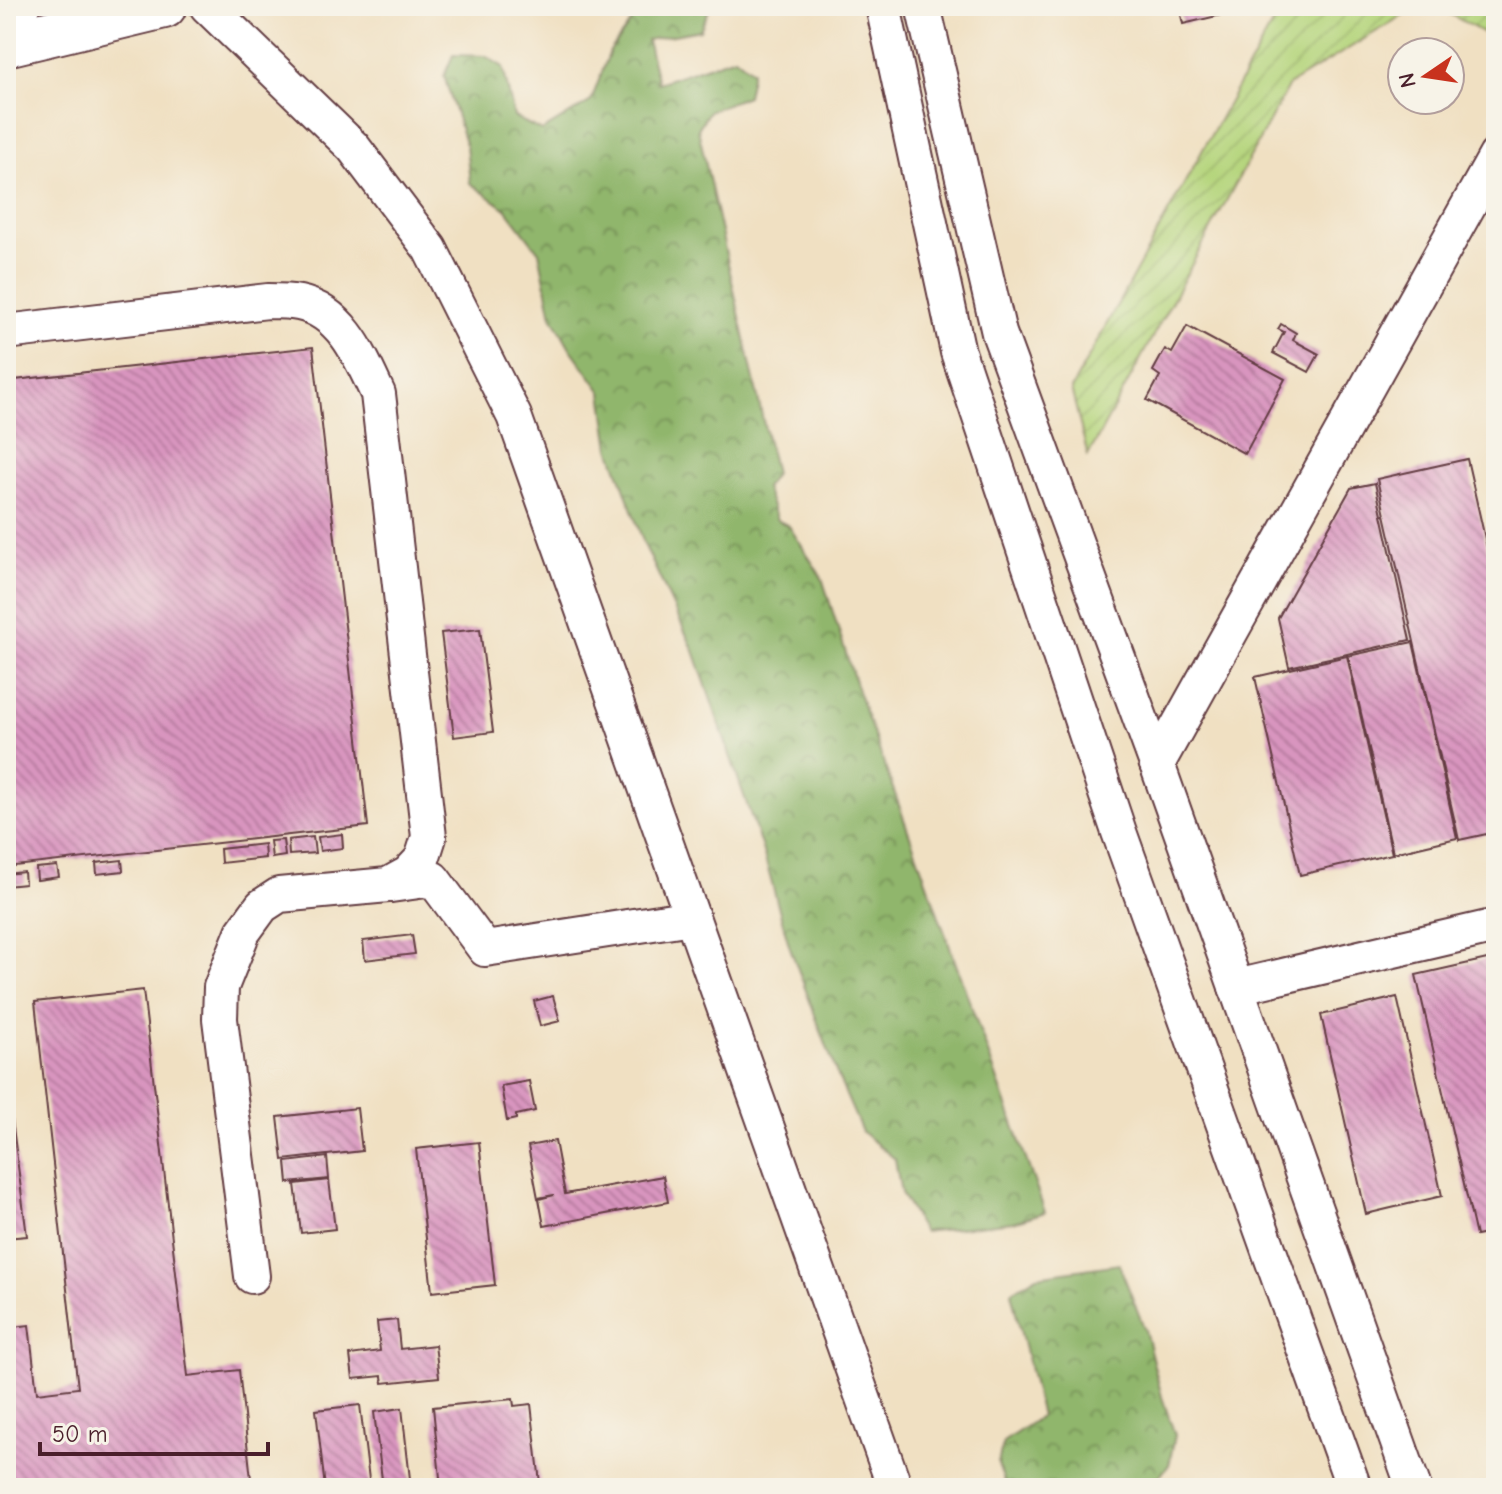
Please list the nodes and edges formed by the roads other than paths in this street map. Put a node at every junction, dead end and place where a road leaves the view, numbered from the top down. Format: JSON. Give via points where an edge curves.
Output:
{"nodes":[{"id":1,"x":18,"y":6,"type":"edge"},
{"id":2,"x":164,"y":6,"type":"edge"},
{"id":3,"x":207,"y":6,"type":"edge"},
{"id":4,"x":883,"y":6,"type":"edge"},
{"id":5,"x":923,"y":6,"type":"edge"},
{"id":6,"x":6,"y":9,"type":"edge"},
{"id":7,"x":6,"y":44,"type":"edge"},
{"id":8,"x":1496,"y":156,"type":"edge"},
{"id":9,"x":6,"y":332,"type":"edge"},
{"id":10,"x":1157,"y":764,"type":"junction"},
{"id":11,"x":388,"y":885,"type":"junction"},
{"id":12,"x":692,"y":917,"type":"junction"},
{"id":13,"x":1496,"y":926,"type":"edge"},
{"id":14,"x":1236,"y":987,"type":"junction"},
{"id":15,"x":252,"y":1276,"type":"dead end"},
{"id":16,"x":895,"y":1488,"type":"edge"},
{"id":17,"x":1354,"y":1488,"type":"edge"},
{"id":18,"x":1414,"y":1488,"type":"edge"}],
"edges":[{"from":1,"to":6,"type":"highway"},
{"from":2,"to":7,"type":"highway"},
{"from":3,"to":12,"type":"street","via":[[353,147],[430,249],[514,416]]},
{"from":4,"to":17,"type":"street","via":[[958,352],[1119,832]]},
{"from":5,"to":10,"type":"street","via":[[999,333]]},
{"from":8,"to":10,"type":"street"},
{"from":9,"to":11,"type":"street","via":[[268,301],[300,303],[332,318],[358,351],[378,394],[429,837],[422,859]]},
{"from":10,"to":14,"type":"street"},
{"from":11,"to":12,"type":"street","via":[[433,879],[485,949]]},
{"from":11,"to":15,"type":"street","via":[[279,895],[262,906],[243,932],[221,987],[220,1019]]},
{"from":12,"to":16,"type":"street"},
{"from":13,"to":14,"type":"street"},
{"from":14,"to":18,"type":"street"}]}
